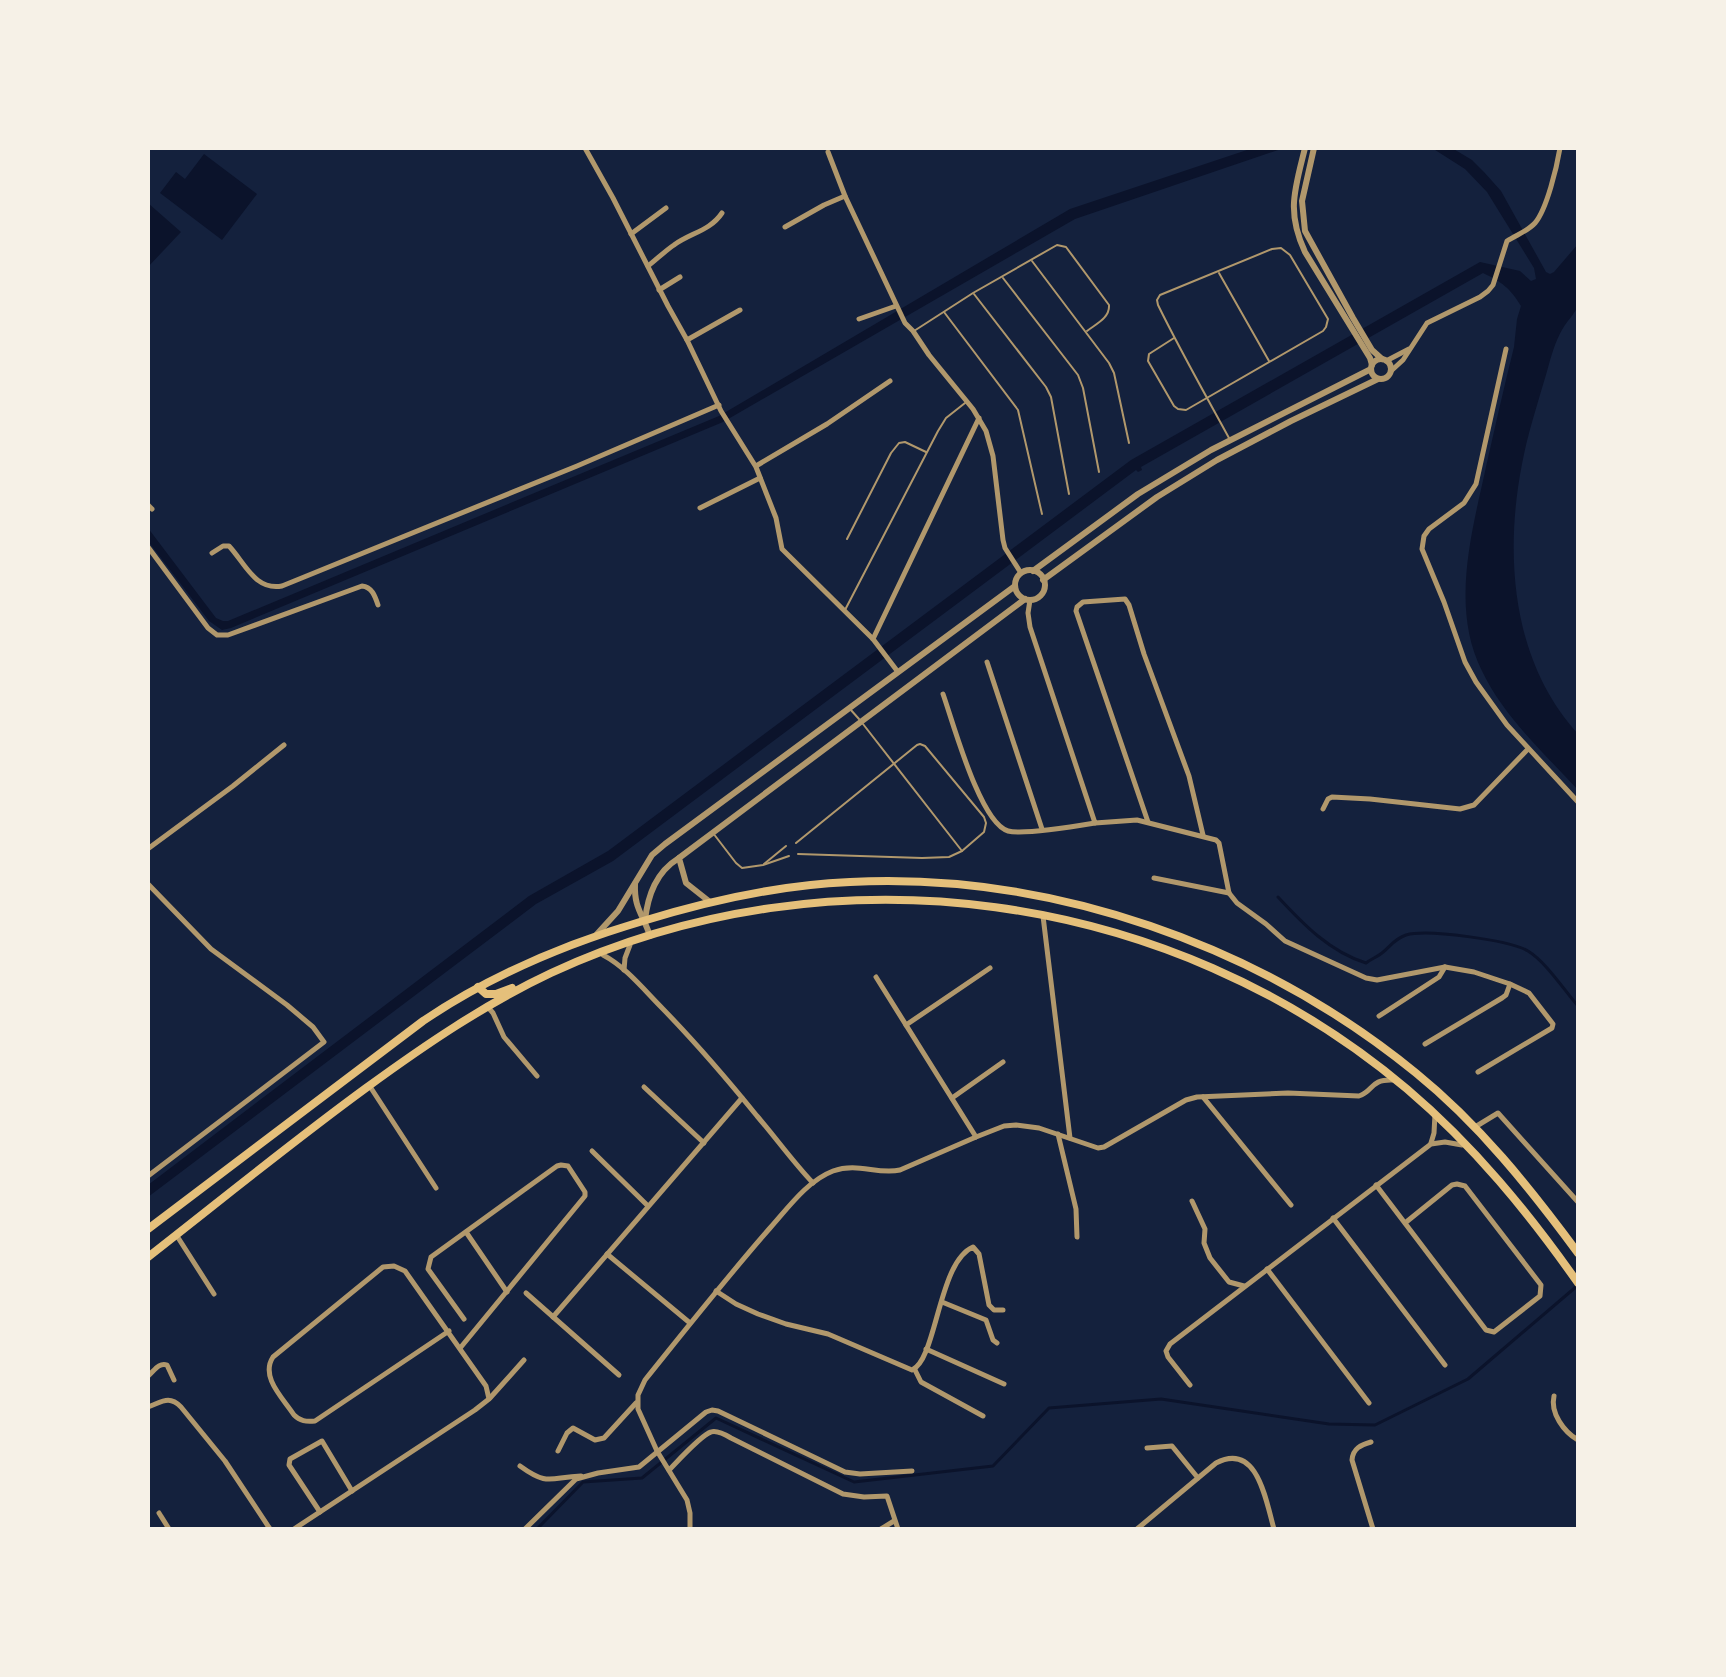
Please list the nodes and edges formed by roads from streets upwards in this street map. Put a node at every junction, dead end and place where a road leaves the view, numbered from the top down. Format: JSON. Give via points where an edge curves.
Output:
{"nodes":[{"id":1,"x":585,"y":148,"type":"edge"},
{"id":2,"x":1305,"y":148,"type":"edge"},
{"id":3,"x":1560,"y":148,"type":"edge"},
{"id":4,"x":1314,"y":149,"type":"edge"},
{"id":5,"x":828,"y":152,"type":"dead end"},
{"id":6,"x":845,"y":196,"type":"junction"},
{"id":7,"x":666,"y":208,"type":"dead end"},
{"id":8,"x":722,"y":213,"type":"dead end"},
{"id":9,"x":785,"y":227,"type":"dead end"},
{"id":10,"x":631,"y":234,"type":"junction"},
{"id":11,"x":648,"y":266,"type":"junction"},
{"id":12,"x":680,"y":277,"type":"dead end"},
{"id":13,"x":659,"y":290,"type":"junction"},
{"id":14,"x":897,"y":308,"type":"junction"},
{"id":15,"x":740,"y":310,"type":"dead end"},
{"id":16,"x":859,"y":319,"type":"dead end"},
{"id":17,"x":1350,"y":320,"type":"junction"},
{"id":18,"x":687,"y":340,"type":"junction"},
{"id":19,"x":1410,"y":348,"type":"junction"},
{"id":20,"x":1506,"y":349,"type":"dead end"},
{"id":21,"x":1369,"y":351,"type":"junction"},
{"id":22,"x":1384,"y":360,"type":"junction"},
{"id":23,"x":1372,"y":367,"type":"junction"},
{"id":24,"x":1391,"y":371,"type":"junction"},
{"id":25,"x":1378,"y":379,"type":"junction"},
{"id":26,"x":890,"y":381,"type":"dead end"},
{"id":27,"x":720,"y":408,"type":"junction"},
{"id":28,"x":979,"y":418,"type":"junction"},
{"id":29,"x":756,"y":467,"type":"junction"},
{"id":30,"x":760,"y":478,"type":"junction"},
{"id":31,"x":700,"y":508,"type":"dead end"},
{"id":32,"x":148,"y":547,"type":"edge"},
{"id":33,"x":212,"y":553,"type":"dead end"},
{"id":34,"x":1033,"y":571,"type":"junction"},
{"id":35,"x":1021,"y":573,"type":"junction"},
{"id":36,"x":1043,"y":580,"type":"junction"},
{"id":37,"x":1015,"y":586,"type":"junction"},
{"id":38,"x":1028,"y":600,"type":"junction"},
{"id":39,"x":378,"y":605,"type":"dead end"},
{"id":40,"x":873,"y":639,"type":"junction"},
{"id":41,"x":987,"y":662,"type":"dead end"},
{"id":42,"x":898,"y":672,"type":"junction"},
{"id":43,"x":943,"y":694,"type":"dead end"},
{"id":44,"x":284,"y":745,"type":"dead end"},
{"id":45,"x":1528,"y":749,"type":"junction"},
{"id":46,"x":1578,"y":802,"type":"edge"},
{"id":47,"x":1323,"y":809,"type":"dead end"},
{"id":48,"x":1148,"y":822,"type":"junction"},
{"id":49,"x":1095,"y":823,"type":"junction"},
{"id":50,"x":1042,"y":829,"type":"junction"},
{"id":51,"x":1203,"y":835,"type":"junction"},
{"id":52,"x":148,"y":847,"type":"edge"},
{"id":53,"x":679,"y":858,"type":"junction"},
{"id":54,"x":1154,"y":878,"type":"dead end"},
{"id":55,"x":148,"y":884,"type":"edge"},
{"id":56,"x":635,"y":884,"type":"junction"},
{"id":57,"x":1229,"y":893,"type":"junction"},
{"id":58,"x":710,"y":902,"type":"junction"},
{"id":59,"x":1084,"y":906,"type":"junction"},
{"id":60,"x":1043,"y":914,"type":"junction"},
{"id":61,"x":645,"y":920,"type":"junction"},
{"id":62,"x":1083,"y":924,"type":"junction"},
{"id":63,"x":597,"y":934,"type":"junction"},
{"id":64,"x":650,"y":936,"type":"junction"},
{"id":65,"x":631,"y":941,"type":"junction"},
{"id":66,"x":598,"y":952,"type":"junction"},
{"id":67,"x":1445,"y":967,"type":"junction"},
{"id":68,"x":990,"y":968,"type":"dead end"},
{"id":69,"x":624,"y":971,"type":"junction"},
{"id":70,"x":876,"y":977,"type":"dead end"},
{"id":71,"x":535,"y":981,"type":"junction"},
{"id":72,"x":1510,"y":984,"type":"junction"},
{"id":73,"x":478,"y":987,"type":"junction"},
{"id":74,"x":487,"y":1006,"type":"junction"},
{"id":75,"x":1379,"y":1016,"type":"dead end"},
{"id":76,"x":906,"y":1025,"type":"junction"},
{"id":77,"x":1425,"y":1044,"type":"dead end"},
{"id":78,"x":1371,"y":1061,"type":"junction"},
{"id":79,"x":1003,"y":1062,"type":"dead end"},
{"id":80,"x":1478,"y":1072,"type":"dead end"},
{"id":81,"x":537,"y":1076,"type":"dead end"},
{"id":82,"x":1373,"y":1079,"type":"junction"},
{"id":83,"x":1396,"y":1080,"type":"junction"},
{"id":84,"x":369,"y":1085,"type":"junction"},
{"id":85,"x":644,"y":1087,"type":"dead end"},
{"id":86,"x":1203,"y":1096,"type":"junction"},
{"id":87,"x":742,"y":1098,"type":"junction"},
{"id":88,"x":952,"y":1098,"type":"junction"},
{"id":89,"x":1435,"y":1114,"type":"junction"},
{"id":90,"x":1475,"y":1127,"type":"junction"},
{"id":91,"x":1058,"y":1134,"type":"junction"},
{"id":92,"x":976,"y":1137,"type":"junction"},
{"id":93,"x":1070,"y":1138,"type":"junction"},
{"id":94,"x":704,"y":1143,"type":"junction"},
{"id":95,"x":1431,"y":1144,"type":"junction"},
{"id":96,"x":1468,"y":1146,"type":"junction"},
{"id":97,"x":592,"y":1151,"type":"dead end"},
{"id":98,"x":148,"y":1176,"type":"edge"},
{"id":99,"x":813,"y":1183,"type":"junction"},
{"id":100,"x":1376,"y":1185,"type":"junction"},
{"id":101,"x":436,"y":1188,"type":"dead end"},
{"id":102,"x":1192,"y":1201,"type":"dead end"},
{"id":103,"x":1578,"y":1202,"type":"edge"},
{"id":104,"x":1291,"y":1205,"type":"dead end"},
{"id":105,"x":648,"y":1206,"type":"junction"},
{"id":106,"x":1333,"y":1218,"type":"junction"},
{"id":107,"x":1405,"y":1223,"type":"junction"},
{"id":108,"x":148,"y":1229,"type":"edge"},
{"id":109,"x":466,"y":1232,"type":"junction"},
{"id":110,"x":176,"y":1235,"type":"junction"},
{"id":111,"x":1077,"y":1237,"type":"dead end"},
{"id":112,"x":1578,"y":1253,"type":"edge"},
{"id":113,"x":607,"y":1254,"type":"junction"},
{"id":114,"x":148,"y":1257,"type":"edge"},
{"id":115,"x":1267,"y":1269,"type":"junction"},
{"id":116,"x":1578,"y":1283,"type":"edge"},
{"id":117,"x":1245,"y":1286,"type":"junction"},
{"id":118,"x":716,"y":1291,"type":"junction"},
{"id":119,"x":507,"y":1292,"type":"junction"},
{"id":120,"x":526,"y":1293,"type":"dead end"},
{"id":121,"x":214,"y":1294,"type":"dead end"},
{"id":122,"x":942,"y":1302,"type":"junction"},
{"id":123,"x":1003,"y":1310,"type":"dead end"},
{"id":124,"x":553,"y":1317,"type":"junction"},
{"id":125,"x":464,"y":1319,"type":"dead end"},
{"id":126,"x":690,"y":1323,"type":"junction"},
{"id":127,"x":449,"y":1331,"type":"junction"},
{"id":128,"x":997,"y":1343,"type":"dead end"},
{"id":129,"x":461,"y":1347,"type":"junction"},
{"id":130,"x":926,"y":1349,"type":"junction"},
{"id":131,"x":524,"y":1360,"type":"dead end"},
{"id":132,"x":1445,"y":1365,"type":"dead end"},
{"id":133,"x":915,"y":1370,"type":"junction"},
{"id":134,"x":619,"y":1375,"type":"dead end"},
{"id":135,"x":148,"y":1376,"type":"edge"},
{"id":136,"x":174,"y":1380,"type":"dead end"},
{"id":137,"x":1004,"y":1384,"type":"dead end"},
{"id":138,"x":1190,"y":1385,"type":"dead end"},
{"id":139,"x":1554,"y":1396,"type":"dead end"},
{"id":140,"x":489,"y":1399,"type":"junction"},
{"id":141,"x":637,"y":1402,"type":"junction"},
{"id":142,"x":1369,"y":1403,"type":"dead end"},
{"id":143,"x":148,"y":1407,"type":"edge"},
{"id":144,"x":983,"y":1416,"type":"dead end"},
{"id":145,"x":1578,"y":1440,"type":"edge"},
{"id":146,"x":1371,"y":1442,"type":"dead end"},
{"id":147,"x":1147,"y":1448,"type":"dead end"},
{"id":148,"x":558,"y":1451,"type":"dead end"},
{"id":149,"x":658,"y":1452,"type":"junction"},
{"id":150,"x":520,"y":1466,"type":"dead end"},
{"id":151,"x":668,"y":1468,"type":"junction"},
{"id":152,"x":912,"y":1471,"type":"dead end"},
{"id":153,"x":582,"y":1476,"type":"junction"},
{"id":154,"x":1198,"y":1478,"type":"junction"},
{"id":155,"x":352,"y":1491,"type":"junction"},
{"id":156,"x":320,"y":1512,"type":"junction"},
{"id":157,"x":159,"y":1513,"type":"dead end"},
{"id":158,"x":894,"y":1521,"type":"junction"},
{"id":159,"x":169,"y":1529,"type":"edge"},
{"id":160,"x":270,"y":1529,"type":"edge"},
{"id":161,"x":294,"y":1529,"type":"edge"},
{"id":162,"x":525,"y":1529,"type":"edge"},
{"id":163,"x":690,"y":1529,"type":"edge"},
{"id":164,"x":881,"y":1529,"type":"edge"},
{"id":165,"x":898,"y":1529,"type":"edge"},
{"id":166,"x":1137,"y":1529,"type":"edge"},
{"id":167,"x":1274,"y":1529,"type":"edge"},
{"id":168,"x":1373,"y":1529,"type":"edge"}],
"edges":[{"from":1,"to":10,"type":"street"},
{"from":2,"to":17,"type":"street","via":[[1293,201],[1298,236]]},
{"from":3,"to":19,"type":"street","via":[[1538,218],[1507,241],[1486,293],[1427,323]]},
{"from":4,"to":17,"type":"street","via":[[1302,201],[1305,231]]},
{"from":5,"to":6,"type":"street"},
{"from":6,"to":9,"type":"street"},
{"from":6,"to":14,"type":"street"},
{"from":7,"to":10,"type":"street"},
{"from":8,"to":11,"type":"street"},
{"from":10,"to":11,"type":"street"},
{"from":11,"to":13,"type":"street"},
{"from":12,"to":13,"type":"street"},
{"from":13,"to":18,"type":"street"},
{"from":14,"to":16,"type":"street"},
{"from":14,"to":28,"type":"street"},
{"from":15,"to":18,"type":"street"},
{"from":17,"to":21,"type":"street"},
{"from":18,"to":27,"type":"street"},
{"from":19,"to":22,"type":"street"},
{"from":19,"to":24,"type":"street"},
{"from":20,"to":45,"type":"street","via":[[1476,484],[1464,503],[1429,529],[1422,549],[1465,662]]},
{"from":21,"to":22,"type":"street"},
{"from":21,"to":23,"type":"street"},
{"from":22,"to":23,"type":"street"},
{"from":22,"to":24,"type":"street"},
{"from":23,"to":25,"type":"street"},
{"from":23,"to":34,"type":"street","via":[[1211,450],[1138,494]]},
{"from":24,"to":25,"type":"street"},
{"from":25,"to":36,"type":"street","via":[[1217,460]]},
{"from":26,"to":29,"type":"street"},
{"from":27,"to":29,"type":"street"},
{"from":27,"to":33,"type":"street","via":[[282,586],[262,584],[229,546]]},
{"from":28,"to":35,"type":"street","via":[[993,456],[1005,548]]},
{"from":28,"to":40,"type":"street"},
{"from":29,"to":30,"type":"street"},
{"from":30,"to":31,"type":"street"},
{"from":30,"to":40,"type":"street","via":[[782,549]]},
{"from":32,"to":39,"type":"street","via":[[217,635],[362,586],[373,592]]},
{"from":34,"to":35,"type":"street"},
{"from":34,"to":36,"type":"street"},
{"from":35,"to":37,"type":"street"},
{"from":36,"to":38,"type":"street","via":[[1042,593]]},
{"from":37,"to":38,"type":"street"},
{"from":37,"to":42,"type":"street"},
{"from":38,"to":49,"type":"street","via":[[1030,627]]},
{"from":38,"to":53,"type":"street"},
{"from":40,"to":42,"type":"street"},
{"from":41,"to":50,"type":"street"},
{"from":42,"to":56,"type":"street","via":[[665,844]]},
{"from":43,"to":50,"type":"street","via":[[978,794],[991,816],[1015,832]]},
{"from":44,"to":52,"type":"street"},
{"from":45,"to":46,"type":"street"},
{"from":45,"to":47,"type":"street","via":[[1474,805],[1460,809],[1332,797]]},
{"from":48,"to":49,"type":"street"},
{"from":48,"to":51,"type":"street"},
{"from":48,"to":51,"type":"street","via":[[1076,611],[1083,602],[1125,599],[1129,605],[1189,776]]},
{"from":49,"to":50,"type":"street"},
{"from":51,"to":57,"type":"street","via":[[1219,843]]},
{"from":53,"to":58,"type":"street","via":[[686,883]]},
{"from":53,"to":61,"type":"street","via":[[656,879]]},
{"from":54,"to":57,"type":"street"},
{"from":55,"to":98,"type":"street","via":[[211,949],[287,1005],[324,1042]]},
{"from":56,"to":61,"type":"street","via":[[634,896]]},
{"from":56,"to":63,"type":"street"},
{"from":57,"to":67,"type":"street","via":[[1285,941],[1366,978]]},
{"from":58,"to":59,"type":"highway","via":[[787,888],[873,882],[974,887]]},
{"from":58,"to":61,"type":"highway"},
{"from":59,"to":62,"type":"highway","via":[[1088,915]]},
{"from":59,"to":90,"type":"highway","via":[[1207,947],[1304,996],[1395,1057]]},
{"from":60,"to":62,"type":"highway"},
{"from":60,"to":64,"type":"highway","via":[[928,901],[814,903],[715,918]]},
{"from":60,"to":93,"type":"street"},
{"from":61,"to":63,"type":"highway"},
{"from":61,"to":64,"type":"street"},
{"from":62,"to":78,"type":"highway","via":[[1141,940],[1237,979]]},
{"from":63,"to":73,"type":"highway"},
{"from":64,"to":65,"type":"highway"},
{"from":65,"to":66,"type":"highway"},
{"from":65,"to":69,"type":"street"},
{"from":66,"to":69,"type":"street"},
{"from":66,"to":71,"type":"highway"},
{"from":67,"to":72,"type":"street"},
{"from":67,"to":75,"type":"street","via":[[1439,977]]},
{"from":68,"to":76,"type":"street"},
{"from":69,"to":87,"type":"street"},
{"from":70,"to":76,"type":"street"},
{"from":71,"to":73,"type":"highway","via":[[496,994]]},
{"from":71,"to":74,"type":"highway"},
{"from":72,"to":77,"type":"street","via":[[1502,998]]},
{"from":72,"to":80,"type":"street","via":[[1529,993],[1552,1028]]},
{"from":73,"to":108,"type":"highway","via":[[423,1021]]},
{"from":74,"to":81,"type":"street","via":[[504,1037]]},
{"from":74,"to":84,"type":"highway"},
{"from":76,"to":88,"type":"street"},
{"from":78,"to":82,"type":"street"},
{"from":78,"to":83,"type":"highway"},
{"from":79,"to":88,"type":"street"},
{"from":82,"to":83,"type":"street"},
{"from":82,"to":86,"type":"street","via":[[1359,1096]]},
{"from":83,"to":89,"type":"highway"},
{"from":84,"to":101,"type":"street"},
{"from":84,"to":110,"type":"highway"},
{"from":85,"to":94,"type":"street"},
{"from":86,"to":93,"type":"street","via":[[1186,1100],[1104,1147]]},
{"from":86,"to":104,"type":"street"},
{"from":87,"to":94,"type":"street"},
{"from":87,"to":99,"type":"street"},
{"from":88,"to":92,"type":"street"},
{"from":89,"to":95,"type":"street"},
{"from":89,"to":96,"type":"highway"},
{"from":90,"to":103,"type":"street","via":[[1498,1113]]},
{"from":90,"to":112,"type":"highway"},
{"from":91,"to":92,"type":"street","via":[[1016,1125]]},
{"from":91,"to":93,"type":"street"},
{"from":91,"to":111,"type":"street","via":[[1076,1209]]},
{"from":92,"to":99,"type":"street","via":[[893,1172],[844,1167]]},
{"from":94,"to":105,"type":"street"},
{"from":95,"to":96,"type":"street"},
{"from":95,"to":100,"type":"street"},
{"from":96,"to":116,"type":"highway"},
{"from":97,"to":105,"type":"street"},
{"from":99,"to":118,"type":"street"},
{"from":100,"to":106,"type":"street"},
{"from":100,"to":107,"type":"street"},
{"from":102,"to":117,"type":"street","via":[[1210,1258],[1229,1282]]},
{"from":105,"to":113,"type":"street"},
{"from":106,"to":115,"type":"street"},
{"from":106,"to":132,"type":"street"},
{"from":107,"to":107,"type":"street","via":[[1452,1185],[1465,1186],[1541,1285],[1540,1296],[1494,1332],[1486,1330]]},
{"from":109,"to":119,"type":"street"},
{"from":109,"to":119,"type":"street","via":[[557,1166],[572,1170],[585,1196]]},
{"from":109,"to":125,"type":"street","via":[[431,1257],[428,1269]]},
{"from":110,"to":114,"type":"highway"},
{"from":110,"to":121,"type":"street"},
{"from":113,"to":124,"type":"street"},
{"from":113,"to":126,"type":"street"},
{"from":115,"to":117,"type":"street"},
{"from":115,"to":142,"type":"street"},
{"from":117,"to":138,"type":"street","via":[[1167,1348]]},
{"from":118,"to":126,"type":"street"},
{"from":118,"to":133,"type":"street","via":[[758,1314],[828,1334]]},
{"from":119,"to":129,"type":"street"},
{"from":120,"to":124,"type":"street"},
{"from":122,"to":123,"type":"street","via":[[956,1265],[973,1247],[989,1305]]},
{"from":122,"to":128,"type":"street","via":[[986,1320]]},
{"from":122,"to":130,"type":"street"},
{"from":124,"to":134,"type":"street"},
{"from":126,"to":141,"type":"street","via":[[645,1380]]},
{"from":127,"to":127,"type":"street","via":[[405,1271],[383,1267],[273,1357],[269,1377],[294,1415],[315,1421]]},
{"from":127,"to":129,"type":"street"},
{"from":129,"to":140,"type":"street"},
{"from":130,"to":133,"type":"street"},
{"from":130,"to":137,"type":"street"},
{"from":131,"to":140,"type":"street"},
{"from":133,"to":144,"type":"street","via":[[921,1382]]},
{"from":135,"to":136,"type":"street","via":[[164,1364]]},
{"from":139,"to":145,"type":"street","via":[[1558,1419]]},
{"from":140,"to":155,"type":"street"},
{"from":141,"to":148,"type":"street","via":[[604,1438],[595,1440],[573,1428]]},
{"from":141,"to":149,"type":"street"},
{"from":143,"to":160,"type":"street","via":[[169,1400],[177,1403],[225,1461]]},
{"from":146,"to":168,"type":"street","via":[[1360,1446],[1352,1460]]},
{"from":147,"to":154,"type":"street","via":[[1172,1446]]},
{"from":149,"to":151,"type":"street"},
{"from":149,"to":152,"type":"street","via":[[715,1410],[845,1472]]},
{"from":149,"to":153,"type":"street","via":[[636,1469]]},
{"from":150,"to":153,"type":"street","via":[[541,1479]]},
{"from":151,"to":158,"type":"street","via":[[715,1432],[843,1494],[887,1496]]},
{"from":151,"to":163,"type":"street","via":[[689,1505]]},
{"from":153,"to":162,"type":"street"},
{"from":154,"to":166,"type":"street"},
{"from":154,"to":167,"type":"street","via":[[1224,1459],[1246,1462],[1260,1483]]},
{"from":155,"to":156,"type":"street"},
{"from":155,"to":156,"type":"street","via":[[322,1441],[290,1459]]},
{"from":156,"to":161,"type":"street"},
{"from":157,"to":159,"type":"street"},
{"from":158,"to":164,"type":"street"},
{"from":158,"to":165,"type":"street"}]}
